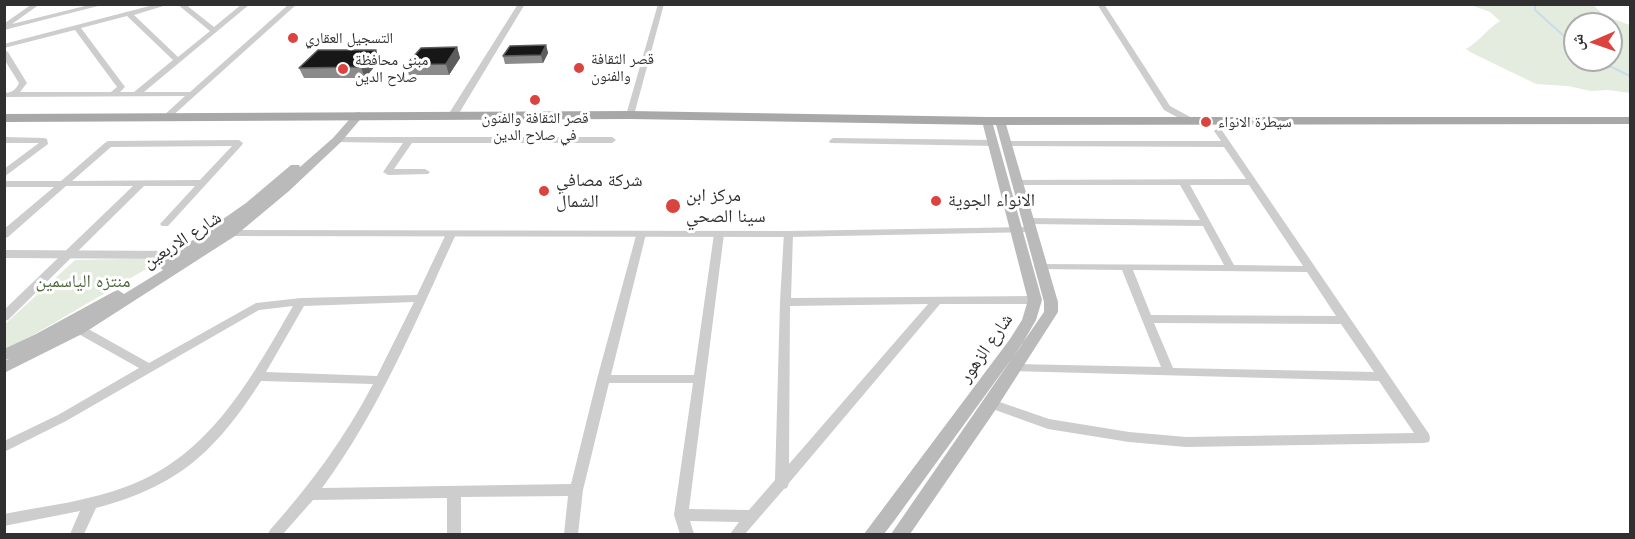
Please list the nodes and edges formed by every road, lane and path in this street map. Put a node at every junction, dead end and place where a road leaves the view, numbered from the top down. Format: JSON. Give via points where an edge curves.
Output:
{"nodes":[{"id":1,"x":37,"y":4,"type":"edge"},
{"id":2,"x":70,"y":4,"type":"edge"},
{"id":3,"x":104,"y":4,"type":"edge"},
{"id":4,"x":149,"y":4,"type":"edge"},
{"id":5,"x":167,"y":4,"type":"edge"},
{"id":6,"x":180,"y":4,"type":"edge"},
{"id":7,"x":247,"y":4,"type":"edge"},
{"id":8,"x":294,"y":4,"type":"edge"},
{"id":9,"x":522,"y":4,"type":"edge"},
{"id":10,"x":661,"y":4,"type":"edge"},
{"id":11,"x":1100,"y":4,"type":"edge"},
{"id":12,"x":133,"y":10,"type":"edge"},
{"id":13,"x":51,"y":17,"type":"junction"},
{"id":14,"x":4,"y":20,"type":"edge"},
{"id":15,"x":13,"y":20,"type":"junction"},
{"id":16,"x":4,"y":27,"type":"edge"},
{"id":17,"x":77,"y":27,"type":"junction"},
{"id":18,"x":215,"y":31,"type":"junction"},
{"id":19,"x":4,"y":46,"type":"edge"},
{"id":20,"x":4,"y":52,"type":"edge"},
{"id":21,"x":178,"y":61,"type":"junction"},
{"id":22,"x":112,"y":94,"type":"junction"},
{"id":23,"x":136,"y":94,"type":"junction"},
{"id":24,"x":192,"y":94,"type":"junction"},
{"id":25,"x":7,"y":97,"type":"edge"},
{"id":26,"x":1167,"y":108,"type":"junction"},
{"id":27,"x":630,"y":115,"type":"junction"},
{"id":28,"x":453,"y":116,"type":"junction"},
{"id":29,"x":166,"y":117,"type":"junction"},
{"id":30,"x":4,"y":118,"type":"edge"},
{"id":31,"x":350,"y":120,"type":"junction"},
{"id":32,"x":1156,"y":121,"type":"junction"},
{"id":33,"x":1191,"y":121,"type":"junction"},
{"id":34,"x":1298,"y":121,"type":"junction"},
{"id":35,"x":1630,"y":121,"type":"edge"},
{"id":36,"x":4,"y":127,"type":"edge"},
{"id":37,"x":997,"y":131,"type":"junction"},
{"id":38,"x":1309,"y":131,"type":"junction"},
{"id":39,"x":1630,"y":131,"type":"edge"},
{"id":40,"x":1218,"y":132,"type":"junction"},
{"id":41,"x":4,"y":140,"type":"edge"},
{"id":42,"x":337,"y":140,"type":"junction"},
{"id":43,"x":409,"y":140,"type":"junction"},
{"id":44,"x":612,"y":140,"type":"dead end"},
{"id":45,"x":833,"y":141,"type":"dead end"},
{"id":46,"x":1226,"y":144,"type":"junction"},
{"id":47,"x":425,"y":172,"type":"dead end"},
{"id":48,"x":4,"y":174,"type":"edge"},
{"id":49,"x":66,"y":182,"type":"junction"},
{"id":50,"x":143,"y":182,"type":"junction"},
{"id":51,"x":1017,"y":182,"type":"junction"},
{"id":52,"x":1251,"y":182,"type":"junction"},
{"id":53,"x":202,"y":183,"type":"junction"},
{"id":54,"x":1184,"y":183,"type":"junction"},
{"id":55,"x":4,"y":184,"type":"edge"},
{"id":56,"x":1207,"y":223,"type":"junction"},
{"id":57,"x":165,"y":224,"type":"dead end"},
{"id":58,"x":1025,"y":227,"type":"junction"},
{"id":59,"x":212,"y":233,"type":"junction"},
{"id":60,"x":230,"y":233,"type":"junction"},
{"id":61,"x":451,"y":234,"type":"junction"},
{"id":62,"x":641,"y":234,"type":"junction"},
{"id":63,"x":719,"y":234,"type":"junction"},
{"id":64,"x":788,"y":234,"type":"junction"},
{"id":65,"x":4,"y":235,"type":"edge"},
{"id":66,"x":69,"y":254,"type":"junction"},
{"id":67,"x":4,"y":255,"type":"edge"},
{"id":68,"x":181,"y":255,"type":"junction"},
{"id":69,"x":1039,"y":266,"type":"junction"},
{"id":70,"x":1126,"y":267,"type":"junction"},
{"id":71,"x":1231,"y":268,"type":"junction"},
{"id":72,"x":1310,"y":269,"type":"junction"},
{"id":73,"x":420,"y":298,"type":"junction"},
{"id":74,"x":938,"y":300,"type":"junction"},
{"id":75,"x":1035,"y":300,"type":"junction"},
{"id":76,"x":302,"y":302,"type":"junction"},
{"id":77,"x":784,"y":302,"type":"junction"},
{"id":78,"x":4,"y":317,"type":"edge"},
{"id":79,"x":1148,"y":319,"type":"junction"},
{"id":80,"x":1344,"y":320,"type":"junction"},
{"id":81,"x":79,"y":329,"type":"junction"},
{"id":82,"x":4,"y":355,"type":"edge"},
{"id":83,"x":4,"y":368,"type":"edge"},
{"id":84,"x":1015,"y":368,"type":"junction"},
{"id":85,"x":150,"y":369,"type":"junction"},
{"id":86,"x":1169,"y":372,"type":"junction"},
{"id":87,"x":256,"y":376,"type":"junction"},
{"id":88,"x":1384,"y":376,"type":"junction"},
{"id":89,"x":603,"y":379,"type":"junction"},
{"id":90,"x":700,"y":379,"type":"junction"},
{"id":91,"x":380,"y":380,"type":"junction"},
{"id":92,"x":991,"y":404,"type":"junction"},
{"id":93,"x":4,"y":447,"type":"edge"},
{"id":94,"x":782,"y":484,"type":"junction"},
{"id":95,"x":576,"y":490,"type":"junction"},
{"id":96,"x":454,"y":492,"type":"junction"},
{"id":97,"x":312,"y":494,"type":"junction"},
{"id":98,"x":91,"y":502,"type":"junction"},
{"id":99,"x":681,"y":515,"type":"junction"},
{"id":100,"x":754,"y":516,"type":"junction"},
{"id":101,"x":4,"y":520,"type":"edge"},
{"id":102,"x":77,"y":534,"type":"edge"},
{"id":103,"x":275,"y":534,"type":"edge"},
{"id":104,"x":454,"y":534,"type":"edge"},
{"id":105,"x":571,"y":534,"type":"edge"},
{"id":106,"x":687,"y":534,"type":"edge"},
{"id":107,"x":737,"y":534,"type":"edge"},
{"id":108,"x":873,"y":534,"type":"edge"},
{"id":109,"x":900,"y":534,"type":"edge"}],
"edges":[{"from":1,"to":15,"type":"street"},
{"from":2,"to":13,"type":"street"},
{"from":3,"to":13,"type":"street"},
{"from":4,"to":12,"type":"street"},
{"from":5,"to":12,"type":"street"},
{"from":6,"to":18,"type":"street"},
{"from":7,"to":18,"type":"street"},
{"from":8,"to":24,"type":"street"},
{"from":9,"to":28,"type":"street"},
{"from":10,"to":27,"type":"street"},
{"from":11,"to":26,"type":"street"},
{"from":12,"to":17,"type":"street"},
{"from":12,"to":21,"type":"street"},
{"from":13,"to":16,"type":"street"},
{"from":14,"to":15,"type":"street"},
{"from":15,"to":16,"type":"street"},
{"from":17,"to":19,"type":"street"},
{"from":17,"to":22,"type":"street","via":[[122,87]]},
{"from":18,"to":21,"type":"street"},
{"from":20,"to":25,"type":"street","via":[[23,86]]},
{"from":21,"to":23,"type":"street"},
{"from":22,"to":23,"type":"street"},
{"from":22,"to":25,"type":"street"},
{"from":23,"to":24,"type":"street"},
{"from":24,"to":29,"type":"street"},
{"from":26,"to":32,"type":"street"},
{"from":26,"to":33,"type":"street"},
{"from":27,"to":28,"type":"main road"},
{"from":27,"to":37,"type":"main road"},
{"from":28,"to":31,"type":"main road"},
{"from":29,"to":30,"type":"main road"},
{"from":29,"to":31,"type":"main road"},
{"from":31,"to":36,"type":"main road"},
{"from":31,"to":37,"type":"main road"},
{"from":31,"to":42,"type":"main road","name":"شارع الاربعين"},
{"from":31,"to":59,"type":"main road"},
{"from":32,"to":33,"type":"main road"},
{"from":32,"to":37,"type":"main road"},
{"from":33,"to":34,"type":"main road"},
{"from":34,"to":35,"type":"main road"},
{"from":34,"to":38,"type":"main road"},
{"from":37,"to":40,"type":"main road"},
{"from":37,"to":45,"type":"street"},
{"from":37,"to":46,"type":"street"},
{"from":37,"to":51,"type":"main road","name":"شارع الزهور"},
{"from":37,"to":58,"type":"main road","name":"شارع الزهور"},
{"from":38,"to":39,"type":"main road"},
{"from":38,"to":40,"type":"main road"},
{"from":40,"to":46,"type":"street"},
{"from":41,"to":48,"type":"street","via":[[44,144]]},
{"from":42,"to":43,"type":"street"},
{"from":42,"to":60,"type":"main road","name":"شارع الاربعين"},
{"from":43,"to":44,"type":"street"},
{"from":43,"to":47,"type":"street","via":[[388,172]]},
{"from":46,"to":52,"type":"street"},
{"from":49,"to":50,"type":"street"},
{"from":49,"to":53,"type":"street","via":[[109,144],[239,143]]},
{"from":49,"to":55,"type":"street"},
{"from":49,"to":65,"type":"street"},
{"from":50,"to":53,"type":"street"},
{"from":50,"to":66,"type":"street"},
{"from":51,"to":54,"type":"street"},
{"from":51,"to":58,"type":"main road","name":"شارع الزهور"},
{"from":52,"to":54,"type":"street"},
{"from":52,"to":72,"type":"street"},
{"from":53,"to":57,"type":"street"},
{"from":54,"to":56,"type":"street"},
{"from":56,"to":58,"type":"street"},
{"from":56,"to":71,"type":"street"},
{"from":58,"to":64,"type":"street"},
{"from":58,"to":69,"type":"main road","name":"شارع الزهور"},
{"from":58,"to":75,"type":"main road","name":"شارع الزهور"},
{"from":59,"to":60,"type":"street"},
{"from":59,"to":68,"type":"main road"},
{"from":60,"to":61,"type":"street"},
{"from":60,"to":81,"type":"main road","name":"شارع الاربعين"},
{"from":61,"to":62,"type":"street"},
{"from":61,"to":73,"type":"street"},
{"from":62,"to":63,"type":"street"},
{"from":62,"to":89,"type":"street"},
{"from":63,"to":64,"type":"street"},
{"from":63,"to":90,"type":"street"},
{"from":64,"to":77,"type":"street"},
{"from":66,"to":67,"type":"street"},
{"from":66,"to":68,"type":"street"},
{"from":66,"to":78,"type":"street"},
{"from":68,"to":82,"type":"main road","via":[[51,333]]},
{"from":69,"to":70,"type":"street"},
{"from":69,"to":84,"type":"main road","name":"شارع الزهور","via":[[1051,312]]},
{"from":70,"to":71,"type":"street"},
{"from":70,"to":79,"type":"street"},
{"from":71,"to":72,"type":"street"},
{"from":72,"to":80,"type":"street"},
{"from":73,"to":76,"type":"street"},
{"from":73,"to":91,"type":"street"},
{"from":74,"to":75,"type":"street"},
{"from":74,"to":77,"type":"street"},
{"from":74,"to":94,"type":"street"},
{"from":75,"to":108,"type":"main road","name":"شارع الزهور","via":[[1035,308],[1017,338]]},
{"from":76,"to":85,"type":"street","via":[[256,307]]},
{"from":76,"to":87,"type":"street"},
{"from":77,"to":94,"type":"street"},
{"from":79,"to":80,"type":"street"},
{"from":79,"to":86,"type":"street"},
{"from":80,"to":88,"type":"street"},
{"from":81,"to":83,"type":"main road","name":"شارع الاربعين"},
{"from":81,"to":85,"type":"street"},
{"from":84,"to":86,"type":"street"},
{"from":84,"to":92,"type":"main road","name":"شارع الزهور"},
{"from":85,"to":93,"type":"street"},
{"from":86,"to":88,"type":"street"},
{"from":87,"to":91,"type":"street"},
{"from":87,"to":98,"type":"street","via":[[214,436],[181,465],[139,488]]},
{"from":88,"to":92,"type":"street","via":[[1424,438],[1186,442],[1129,438],[1048,424]]},
{"from":89,"to":90,"type":"street"},
{"from":89,"to":95,"type":"street"},
{"from":90,"to":99,"type":"street"},
{"from":91,"to":97,"type":"street","via":[[346,444]]},
{"from":92,"to":109,"type":"main road","name":"شارع الزهور"},
{"from":94,"to":100,"type":"street"},
{"from":95,"to":96,"type":"street"},
{"from":95,"to":105,"type":"street"},
{"from":96,"to":97,"type":"street"},
{"from":96,"to":104,"type":"street"},
{"from":97,"to":103,"type":"street"},
{"from":98,"to":101,"type":"street"},
{"from":98,"to":102,"type":"street"},
{"from":99,"to":100,"type":"street"},
{"from":99,"to":106,"type":"street"},
{"from":100,"to":107,"type":"street"}]}
